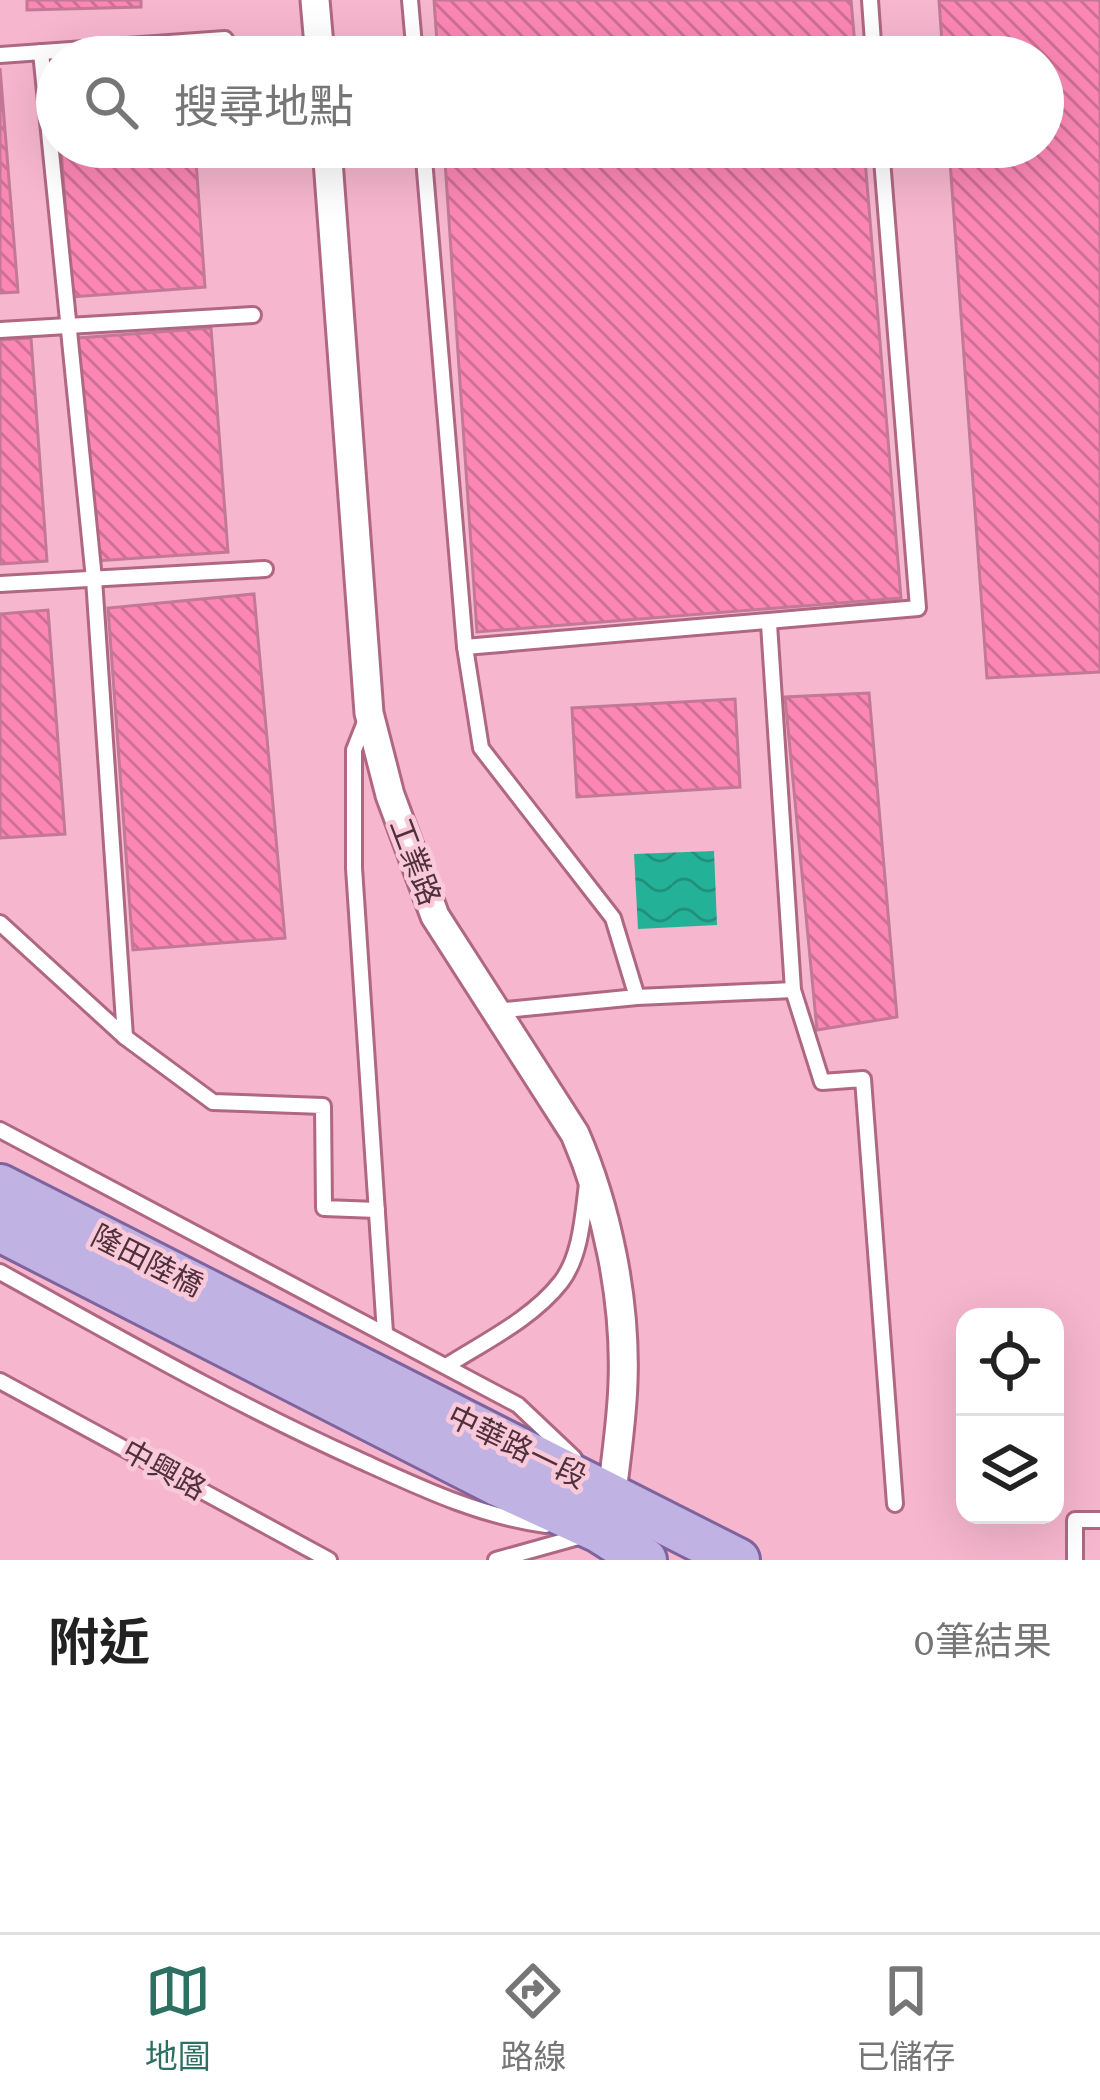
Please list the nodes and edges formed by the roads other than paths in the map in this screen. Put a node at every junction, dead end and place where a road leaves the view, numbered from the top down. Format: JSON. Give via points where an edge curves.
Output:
{"nodes":[{"id":1,"x":315,"y":0,"type":"edge"},
{"id":2,"x":410,"y":0,"type":"edge"},
{"id":3,"x":870,"y":0,"type":"edge"},
{"id":4,"x":318,"y":36,"type":"edge"},
{"id":5,"x":413,"y":36,"type":"edge"},
{"id":6,"x":873,"y":36,"type":"edge"},
{"id":7,"x":36,"y":52,"type":"edge"},
{"id":8,"x":0,"y":55,"type":"edge"},
{"id":9,"x":53,"y":168,"type":"edge"},
{"id":10,"x":329,"y":168,"type":"edge"},
{"id":11,"x":425,"y":168,"type":"edge"},
{"id":12,"x":883,"y":168,"type":"edge"},
{"id":13,"x":254,"y":315,"type":"dead end"},
{"id":14,"x":70,"y":326,"type":"junction"},
{"id":15,"x":0,"y":330,"type":"edge"},
{"id":16,"x":265,"y":569,"type":"dead end"},
{"id":17,"x":94,"y":579,"type":"junction"},
{"id":18,"x":0,"y":584,"type":"edge"},
{"id":19,"x":769,"y":624,"type":"junction"},
{"id":20,"x":465,"y":647,"type":"junction"},
{"id":21,"x":368,"y":713,"type":"junction"},
{"id":22,"x":0,"y":923,"type":"edge"},
{"id":23,"x":793,"y":990,"type":"junction"},
{"id":24,"x":637,"y":997,"type":"junction"},
{"id":25,"x":495,"y":1011,"type":"junction"},
{"id":26,"x":124,"y":1037,"type":"junction"},
{"id":27,"x":0,"y":1130,"type":"edge"},
{"id":28,"x":589,"y":1167,"type":"junction"},
{"id":29,"x":0,"y":1186,"type":"edge"},
{"id":30,"x":377,"y":1210,"type":"junction"},
{"id":31,"x":0,"y":1230,"type":"edge"},
{"id":32,"x":0,"y":1272,"type":"edge"},
{"id":33,"x":386,"y":1333,"type":"junction"},
{"id":34,"x":283,"y":1352,"type":"junction"},
{"id":35,"x":448,"y":1365,"type":"junction"},
{"id":36,"x":0,"y":1381,"type":"edge"},
{"id":37,"x":895,"y":1504,"type":"dead end"},
{"id":38,"x":606,"y":1513,"type":"junction"},
{"id":39,"x":1100,"y":1520,"type":"edge"},
{"id":40,"x":329,"y":1560,"type":"edge"},
{"id":41,"x":496,"y":1560,"type":"edge"},
{"id":42,"x":645,"y":1560,"type":"edge"},
{"id":43,"x":738,"y":1560,"type":"edge"},
{"id":44,"x":1075,"y":1560,"type":"edge"}],
"edges":[{"from":1,"to":4,"type":"street"},
{"from":2,"to":5,"type":"lane"},
{"from":3,"to":6,"type":"lane"},
{"from":7,"to":8,"type":"lane"},
{"from":9,"to":14,"type":"lane"},
{"from":10,"to":21,"type":"street","name":"工業路"},
{"from":11,"to":20,"type":"lane"},
{"from":12,"to":19,"type":"lane","via":[[919,608]]},
{"from":13,"to":14,"type":"lane"},
{"from":14,"to":15,"type":"lane"},
{"from":14,"to":17,"type":"lane"},
{"from":16,"to":17,"type":"lane"},
{"from":17,"to":18,"type":"lane"},
{"from":17,"to":26,"type":"lane"},
{"from":19,"to":20,"type":"lane"},
{"from":19,"to":23,"type":"lane"},
{"from":20,"to":24,"type":"lane","via":[[481,748],[614,918]]},
{"from":21,"to":25,"type":"street","name":"工業路","via":[[435,916]]},
{"from":21,"to":30,"type":"lane","via":[[354,750],[354,868]]},
{"from":22,"to":26,"type":"lane"},
{"from":23,"to":24,"type":"lane"},
{"from":23,"to":37,"type":"lane","via":[[822,1082],[863,1079]]},
{"from":24,"to":25,"type":"lane"},
{"from":25,"to":28,"type":"street","name":"工業路"},
{"from":26,"to":30,"type":"lane","via":[[213,1102],[323,1106],[324,1208]]},
{"from":27,"to":33,"type":"lane"},
{"from":28,"to":35,"type":"lane","via":[[581,1232],[563,1280]]},
{"from":28,"to":38,"type":"street","name":"工業路","via":[[612,1247],[623,1378]]},
{"from":29,"to":34,"type":"main road","name":"隆田陸橋"},
{"from":30,"to":33,"type":"lane"},
{"from":31,"to":34,"type":"main road","name":"隆田陸橋"},
{"from":32,"to":38,"type":"lane","via":[[262,1417],[449,1501],[511,1520]]},
{"from":33,"to":35,"type":"lane"},
{"from":34,"to":38,"type":"main road","name":"中華路一段"},
{"from":35,"to":38,"type":"lane","via":[[518,1405]]},
{"from":36,"to":40,"type":"lane","name":"中興路"},
{"from":38,"to":41,"type":"lane"},
{"from":38,"to":42,"type":"main road","name":"中華路一段"},
{"from":38,"to":43,"type":"main road","name":"中華路一段"},
{"from":39,"to":44,"type":"lane","via":[[1075,1520]]}]}
